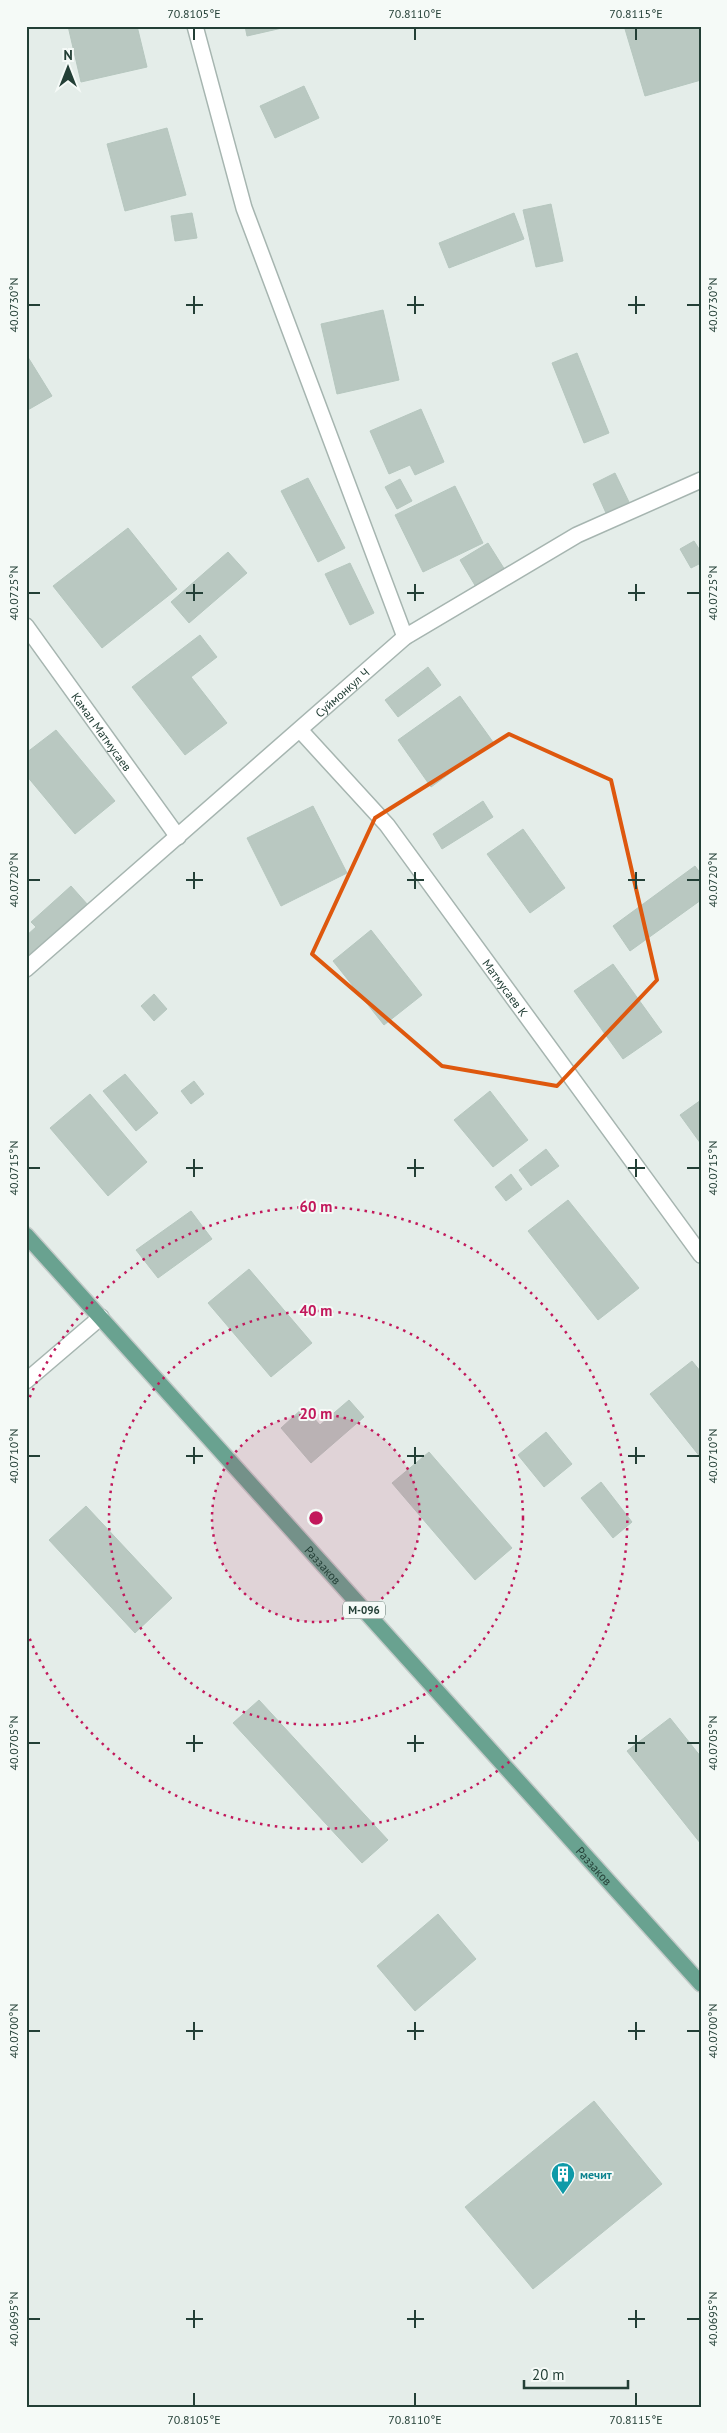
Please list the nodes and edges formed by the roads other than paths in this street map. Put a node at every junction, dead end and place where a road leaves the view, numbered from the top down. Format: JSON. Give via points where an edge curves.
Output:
{"nodes":[{"id":1,"x":195,"y":26,"type":"edge"},
{"id":2,"x":701,"y":480,"type":"edge"},
{"id":3,"x":26,"y":626,"type":"edge"},
{"id":4,"x":405,"y":638,"type":"junction"},
{"id":5,"x":300,"y":730,"type":"junction"},
{"id":6,"x":178,"y":837,"type":"junction"},
{"id":7,"x":26,"y":969,"type":"edge"},
{"id":8,"x":26,"y":1235,"type":"edge"},
{"id":9,"x":701,"y":1255,"type":"edge"},
{"id":10,"x":101,"y":1317,"type":"junction"},
{"id":11,"x":26,"y":1381,"type":"edge"},
{"id":12,"x":701,"y":1984,"type":"edge"}],
"edges":[{"from":1,"to":4,"type":"street","via":[[244,208]]},
{"from":2,"to":4,"type":"street","name":"Суймонкул Ч","via":[[577,535]]},
{"from":3,"to":6,"type":"street","name":"Камал Матмусаев"},
{"from":4,"to":5,"type":"street","name":"Суймонкул Ч"},
{"from":5,"to":6,"type":"street","name":"Суймонкул Ч"},
{"from":5,"to":9,"type":"street","name":"Матмусаев К","via":[[387,825]]},
{"from":6,"to":7,"type":"street","name":"Суймонкул Ч"},
{"from":8,"to":10,"type":"main road","name":"Раззаков","number":"М-096"},
{"from":10,"to":11,"type":"street"},
{"from":10,"to":12,"type":"main road","name":"Раззаков","number":"М-096"}]}
